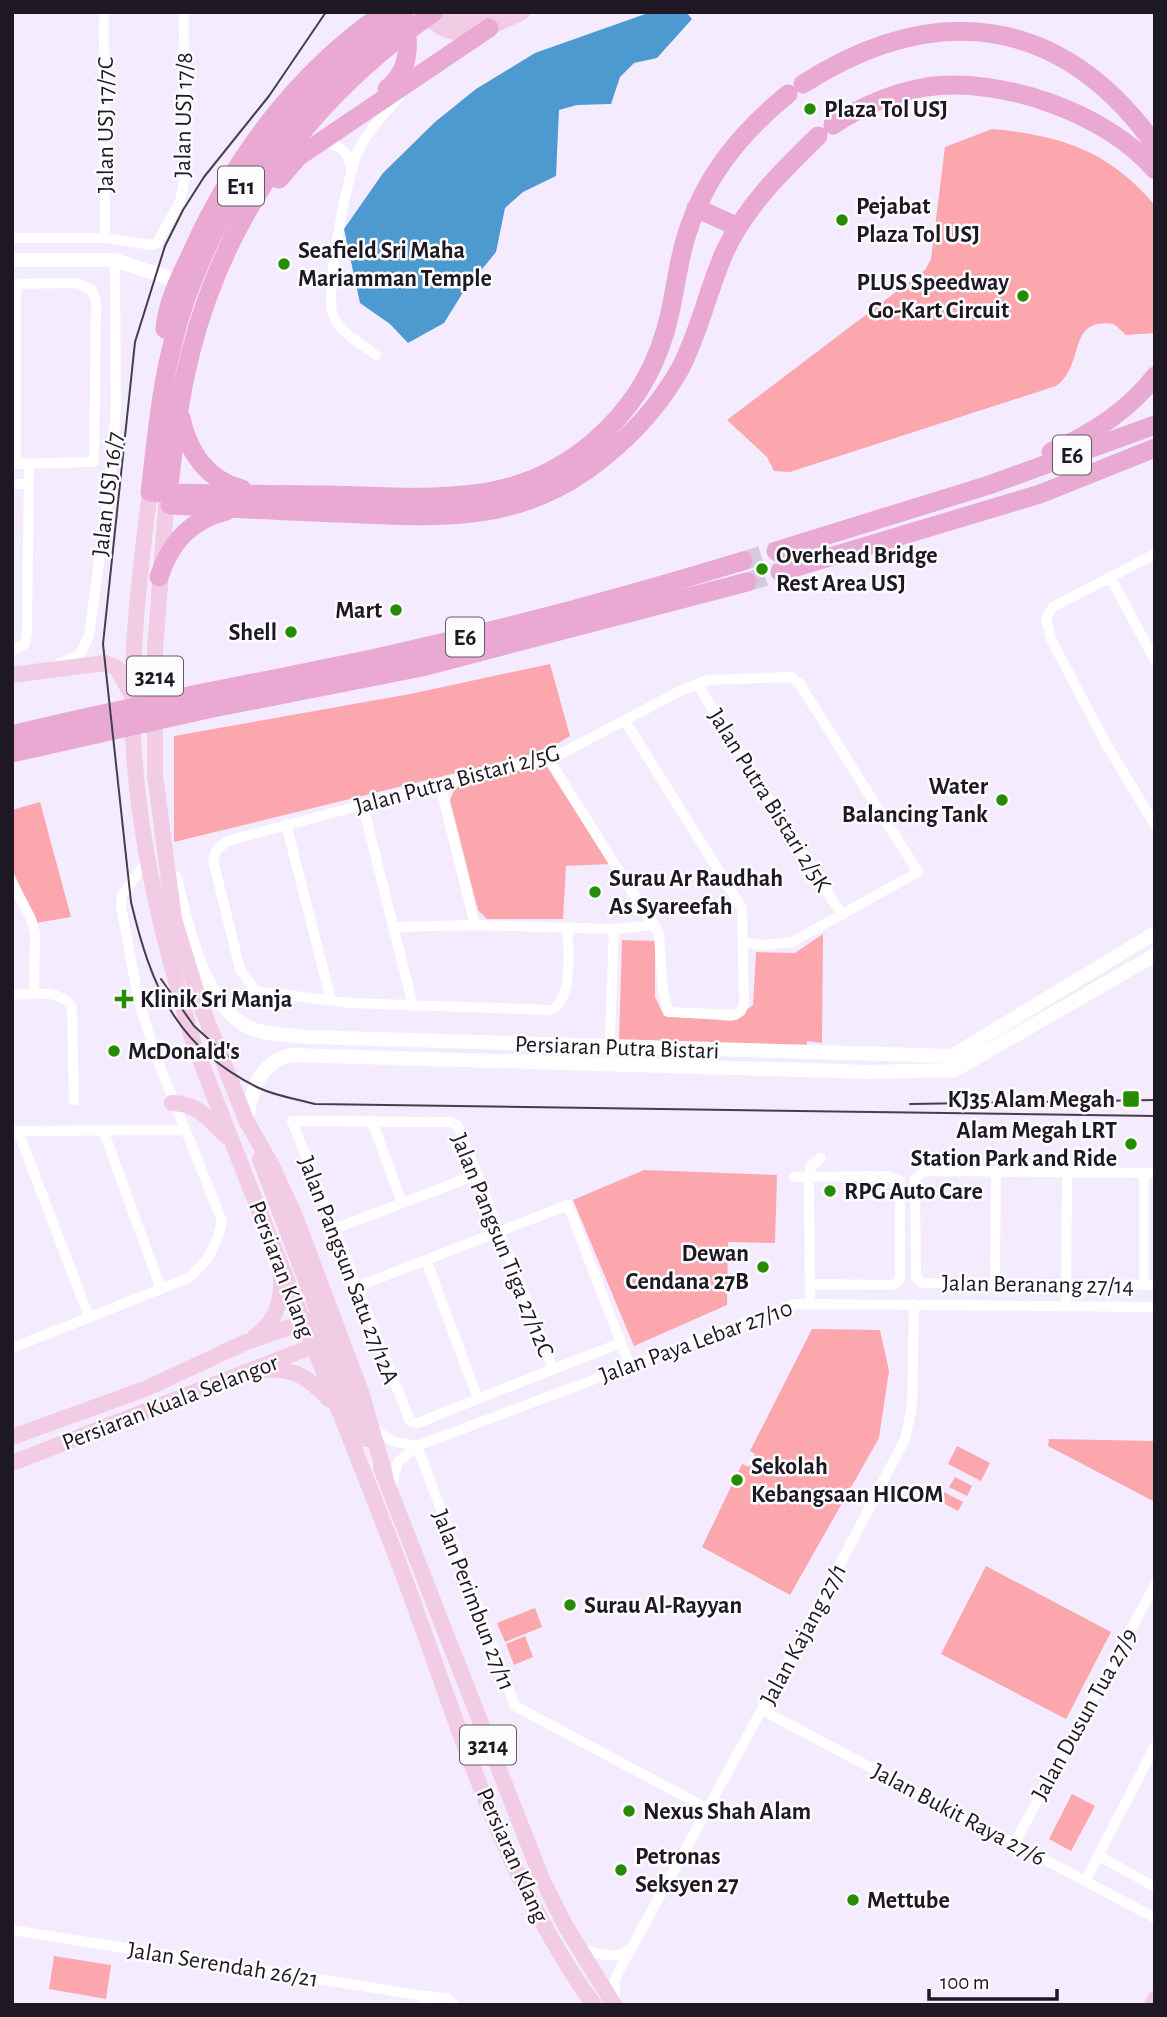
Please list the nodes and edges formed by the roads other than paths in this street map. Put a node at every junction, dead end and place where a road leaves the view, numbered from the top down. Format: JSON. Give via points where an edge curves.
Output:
{"nodes":[{"id":1,"x":104,"y":12,"type":"edge"},
{"id":2,"x":184,"y":12,"type":"edge"},
{"id":3,"x":365,"y":12,"type":"edge"},
{"id":4,"x":404,"y":12,"type":"edge"},
{"id":5,"x":422,"y":12,"type":"edge"},
{"id":6,"x":434,"y":12,"type":"edge"},
{"id":7,"x":441,"y":12,"type":"edge"},
{"id":8,"x":522,"y":12,"type":"edge"},
{"id":9,"x":490,"y":19,"type":"edge"},
{"id":10,"x":388,"y":24,"type":"edge"},
{"id":11,"x":350,"y":37,"type":"junction"},
{"id":12,"x":421,"y":74,"type":"junction"},
{"id":13,"x":328,"y":137,"type":"junction"},
{"id":14,"x":1149,"y":142,"type":"edge"},
{"id":15,"x":1155,"y":170,"type":"edge"},
{"id":16,"x":352,"y":174,"type":"junction"},
{"id":17,"x":1155,"y":181,"type":"edge"},
{"id":18,"x":696,"y":208,"type":"junction"},
{"id":19,"x":738,"y":227,"type":"junction"},
{"id":20,"x":12,"y":238,"type":"edge"},
{"id":21,"x":105,"y":238,"type":"junction"},
{"id":22,"x":12,"y":260,"type":"edge"},
{"id":23,"x":115,"y":260,"type":"junction"},
{"id":24,"x":223,"y":261,"type":"junction"},
{"id":25,"x":178,"y":281,"type":"junction"},
{"id":26,"x":14,"y":284,"type":"edge"},
{"id":27,"x":376,"y":355,"type":"dead end"},
{"id":28,"x":1155,"y":376,"type":"edge"},
{"id":29,"x":164,"y":383,"type":"junction"},
{"id":30,"x":180,"y":410,"type":"junction"},
{"id":31,"x":1155,"y":425,"type":"edge"},
{"id":32,"x":1155,"y":448,"type":"edge"},
{"id":33,"x":14,"y":464,"type":"edge"},
{"id":34,"x":29,"y":464,"type":"junction"},
{"id":35,"x":12,"y":484,"type":"edge"},
{"id":36,"x":28,"y":484,"type":"junction"},
{"id":37,"x":989,"y":485,"type":"junction"},
{"id":38,"x":261,"y":494,"type":"junction"},
{"id":39,"x":158,"y":498,"type":"junction"},
{"id":40,"x":248,"y":509,"type":"junction"},
{"id":41,"x":776,"y":551,"type":"tunnel mouth"},
{"id":42,"x":1155,"y":554,"type":"edge"},
{"id":43,"x":743,"y":561,"type":"tunnel mouth"},
{"id":44,"x":780,"y":572,"type":"tunnel mouth"},
{"id":45,"x":1110,"y":577,"type":"junction"},
{"id":46,"x":159,"y":578,"type":"junction"},
{"id":47,"x":747,"y":582,"type":"tunnel mouth"},
{"id":48,"x":12,"y":651,"type":"edge"},
{"id":49,"x":1155,"y":660,"type":"edge"},
{"id":50,"x":12,"y":674,"type":"edge"},
{"id":51,"x":697,"y":684,"type":"junction"},
{"id":52,"x":132,"y":700,"type":"junction"},
{"id":53,"x":186,"y":704,"type":"junction"},
{"id":54,"x":625,"y":721,"type":"junction"},
{"id":55,"x":96,"y":723,"type":"junction"},
{"id":56,"x":12,"y":735,"type":"edge"},
{"id":57,"x":12,"y":753,"type":"edge"},
{"id":58,"x":549,"y":760,"type":"junction"},
{"id":59,"x":440,"y":785,"type":"junction"},
{"id":60,"x":363,"y":806,"type":"junction"},
{"id":61,"x":286,"y":824,"type":"junction"},
{"id":62,"x":1155,"y":825,"type":"edge"},
{"id":63,"x":163,"y":848,"type":"junction"},
{"id":64,"x":147,"y":861,"type":"junction"},
{"id":65,"x":12,"y":882,"type":"edge"},
{"id":66,"x":842,"y":915,"type":"junction"},
{"id":67,"x":475,"y":925,"type":"junction"},
{"id":68,"x":654,"y":925,"type":"junction"},
{"id":69,"x":394,"y":927,"type":"junction"},
{"id":70,"x":568,"y":927,"type":"junction"},
{"id":71,"x":614,"y":929,"type":"junction"},
{"id":72,"x":1155,"y":933,"type":"edge"},
{"id":73,"x":744,"y":943,"type":"junction"},
{"id":74,"x":1155,"y":955,"type":"edge"},
{"id":75,"x":34,"y":994,"type":"junction"},
{"id":76,"x":12,"y":995,"type":"edge"},
{"id":77,"x":331,"y":1000,"type":"junction"},
{"id":78,"x":414,"y":1006,"type":"junction"},
{"id":79,"x":608,"y":1048,"type":"junction"},
{"id":80,"x":609,"y":1064,"type":"junction"},
{"id":81,"x":74,"y":1100,"type":"dead end"},
{"id":82,"x":172,"y":1103,"type":"junction"},
{"id":83,"x":372,"y":1121,"type":"junction"},
{"id":84,"x":249,"y":1127,"type":"junction"},
{"id":85,"x":103,"y":1130,"type":"junction"},
{"id":86,"x":184,"y":1130,"type":"junction"},
{"id":87,"x":15,"y":1131,"type":"edge"},
{"id":88,"x":230,"y":1140,"type":"junction"},
{"id":89,"x":821,"y":1158,"type":"dead end"},
{"id":90,"x":996,"y":1171,"type":"junction"},
{"id":91,"x":1067,"y":1172,"type":"junction"},
{"id":92,"x":1150,"y":1173,"type":"edge"},
{"id":93,"x":476,"y":1175,"type":"junction"},
{"id":94,"x":809,"y":1176,"type":"junction"},
{"id":95,"x":794,"y":1177,"type":"dead end"},
{"id":96,"x":402,"y":1203,"type":"junction"},
{"id":97,"x":334,"y":1229,"type":"junction"},
{"id":98,"x":498,"y":1232,"type":"junction"},
{"id":99,"x":278,"y":1252,"type":"junction"},
{"id":100,"x":426,"y":1260,"type":"junction"},
{"id":101,"x":995,"y":1283,"type":"junction"},
{"id":102,"x":810,"y":1284,"type":"junction"},
{"id":103,"x":1066,"y":1284,"type":"junction"},
{"id":104,"x":1149,"y":1285,"type":"edge"},
{"id":105,"x":356,"y":1287,"type":"junction"},
{"id":106,"x":161,"y":1289,"type":"junction"},
{"id":107,"x":810,"y":1303,"type":"junction"},
{"id":108,"x":914,"y":1304,"type":"junction"},
{"id":109,"x":1066,"y":1306,"type":"junction"},
{"id":110,"x":1155,"y":1307,"type":"edge"},
{"id":111,"x":89,"y":1318,"type":"junction"},
{"id":112,"x":311,"y":1320,"type":"junction"},
{"id":113,"x":244,"y":1343,"type":"junction"},
{"id":114,"x":320,"y":1343,"type":"junction"},
{"id":115,"x":621,"y":1343,"type":"junction"},
{"id":116,"x":12,"y":1348,"type":"edge"},
{"id":117,"x":629,"y":1364,"type":"junction"},
{"id":118,"x":553,"y":1369,"type":"junction"},
{"id":119,"x":254,"y":1370,"type":"junction"},
{"id":120,"x":513,"y":1385,"type":"junction"},
{"id":121,"x":478,"y":1399,"type":"junction"},
{"id":122,"x":335,"y":1406,"type":"junction"},
{"id":123,"x":521,"y":1406,"type":"junction"},
{"id":124,"x":373,"y":1427,"type":"junction"},
{"id":125,"x":12,"y":1437,"type":"edge"},
{"id":126,"x":417,"y":1446,"type":"junction"},
{"id":127,"x":12,"y":1462,"type":"edge"},
{"id":128,"x":388,"y":1482,"type":"junction"},
{"id":129,"x":1155,"y":1585,"type":"edge"},
{"id":130,"x":762,"y":1710,"type":"junction"},
{"id":131,"x":1155,"y":1746,"type":"edge"},
{"id":132,"x":708,"y":1809,"type":"junction"},
{"id":133,"x":1014,"y":1844,"type":"junction"},
{"id":134,"x":1099,"y":1856,"type":"junction"},
{"id":135,"x":1085,"y":1881,"type":"junction"},
{"id":136,"x":1155,"y":1887,"type":"edge"},
{"id":137,"x":1155,"y":1918,"type":"edge"},
{"id":138,"x":12,"y":1930,"type":"edge"},
{"id":139,"x":633,"y":1946,"type":"junction"},
{"id":140,"x":580,"y":1948,"type":"junction"},
{"id":141,"x":418,"y":1995,"type":"junction"},
{"id":142,"x":1155,"y":1999,"type":"edge"},
{"id":143,"x":432,"y":2005,"type":"edge"},
{"id":144,"x":454,"y":2005,"type":"edge"},
{"id":145,"x":594,"y":2005,"type":"edge"},
{"id":146,"x":615,"y":2005,"type":"edge"},
{"id":147,"x":1152,"y":2005,"type":"edge"}],
"edges":[{"from":1,"to":21,"type":"street","name":"Jalan USJ 17/7C"},
{"from":2,"to":21,"type":"street","name":"Jalan USJ 17/8","via":[[185,176],[180,201],[157,243]]},
{"from":3,"to":11,"type":"highway"},
{"from":4,"to":10,"type":"highway","number":"E11"},
{"from":5,"to":9,"type":"main road","via":[[453,34]]},
{"from":6,"to":10,"type":"highway","number":"E11"},
{"from":7,"to":9,"type":"main road","via":[[451,19]]},
{"from":8,"to":9,"type":"main road"},
{"from":9,"to":12,"type":"highway"},
{"from":10,"to":11,"type":"highway"},
{"from":10,"to":13,"type":"highway","via":[[404,21],[409,39],[402,73]]},
{"from":10,"to":24,"type":"highway","number":"E11","via":[[304,127],[250,205]]},
{"from":10,"to":29,"type":"highway","number":"E11","via":[[308,97],[245,180],[190,290]]},
{"from":11,"to":25,"type":"highway","via":[[303,82],[236,168],[207,216]]},
{"from":12,"to":13,"type":"highway"},
{"from":12,"to":16,"type":"street","via":[[380,117],[359,149]]},
{"from":13,"to":16,"type":"street","via":[[348,153]]},
{"from":13,"to":24,"type":"highway","via":[[290,166]]},
{"from":14,"to":15,"type":"highway"},
{"from":14,"to":17,"type":"highway"},
{"from":14,"to":18,"type":"highway","via":[[1118,100],[1079,68],[1025,41],[967,29],[909,34],[853,53],[795,89],[724,156]]},
{"from":14,"to":19,"type":"highway","via":[[1055,105],[981,87],[903,92],[855,111],[825,130]]},
{"from":16,"to":27,"type":"street","via":[[330,297],[333,315],[344,331]]},
{"from":18,"to":19,"type":"highway"},
{"from":18,"to":38,"type":"highway","via":[[666,330],[649,374],[610,428],[569,461],[530,480],[477,494]]},
{"from":19,"to":40,"type":"highway","via":[[678,373],[629,436],[569,484],[519,505],[463,515]]},
{"from":20,"to":21,"type":"street"},
{"from":22,"to":23,"type":"main road"},
{"from":23,"to":25,"type":"main road"},
{"from":23,"to":50,"type":"street","name":"Jalan USJ 16/7","via":[[113,455],[89,635],[80,655],[69,661]]},
{"from":24,"to":30,"type":"highway","number":"E11","via":[[199,323]]},
{"from":25,"to":29,"type":"highway","via":[[166,321]]},
{"from":26,"to":33,"type":"street"},
{"from":26,"to":34,"type":"street","via":[[82,284],[92,290],[96,301],[94,462]]},
{"from":28,"to":37,"type":"highway","via":[[1133,401],[1084,435],[1012,468]]},
{"from":29,"to":39,"type":"highway","number":"E11"},
{"from":30,"to":38,"type":"highway","via":[[186,438],[204,467],[232,486]]},
{"from":30,"to":39,"type":"highway","number":"E11"},
{"from":31,"to":37,"type":"highway","number":"E6"},
{"from":32,"to":44,"type":"highway","number":"E6","via":[[1040,494]]},
{"from":33,"to":34,"type":"street"},
{"from":34,"to":36,"type":"street"},
{"from":35,"to":36,"type":"street"},
{"from":36,"to":48,"type":"street","via":[[27,633],[25,644]]},
{"from":37,"to":41,"type":"highway","number":"E6"},
{"from":38,"to":39,"type":"highway"},
{"from":39,"to":40,"type":"highway"},
{"from":39,"to":46,"type":"main road","name":"Persiaran Klang","number":"3214"},
{"from":39,"to":52,"type":"main road","name":"Persiaran Klang","number":"3214"},
{"from":40,"to":46,"type":"highway","via":[[214,514],[184,532],[164,561]]},
{"from":42,"to":45,"type":"street"},
{"from":43,"to":53,"type":"highway","number":"E6","via":[[494,630]]},
{"from":45,"to":49,"type":"street"},
{"from":45,"to":62,"type":"street","via":[[1053,607],[1046,618],[1047,631]]},
{"from":46,"to":63,"type":"main road","name":"Persiaran Klang","number":"3214","via":[[155,776]]},
{"from":47,"to":53,"type":"highway","number":"E6","via":[[422,667]]},
{"from":50,"to":52,"type":"main road","via":[[105,663],[125,678]]},
{"from":51,"to":54,"type":"street","name":"Jalan Putra Bistari 2/5G"},
{"from":51,"to":66,"type":"street","name":"Jalan Putra Bistari 2/5K"},
{"from":51,"to":66,"type":"street","name":"Jalan Putra Bistari 2/5G","via":[[782,676],[799,683],[918,872]]},
{"from":52,"to":64,"type":"main road","name":"Persiaran Klang","number":"3214"},
{"from":53,"to":55,"type":"highway","number":"E6"},
{"from":54,"to":58,"type":"street","name":"Jalan Putra Bistari 2/5G"},
{"from":54,"to":73,"type":"street","via":[[742,908]]},
{"from":55,"to":56,"type":"highway","number":"E6"},
{"from":55,"to":57,"type":"highway","number":"E6"},
{"from":58,"to":59,"type":"street","name":"Jalan Putra Bistari 2/5G"},
{"from":58,"to":68,"type":"street"},
{"from":59,"to":60,"type":"street","name":"Jalan Putra Bistari 2/5G"},
{"from":59,"to":67,"type":"street"},
{"from":60,"to":61,"type":"street","name":"Jalan Putra Bistari 2/5G"},
{"from":60,"to":69,"type":"street"},
{"from":61,"to":77,"type":"street"},
{"from":61,"to":77,"type":"street","name":"Jalan Putra Bistari 2/5G","via":[[221,844],[214,868],[248,984],[255,991]]},
{"from":63,"to":79,"type":"main road","name":"Persiaran Putra Bistari","via":[[196,956],[211,986],[225,1007],[257,1031],[308,1037]]},
{"from":63,"to":84,"type":"main road","name":"Persiaran Klang","number":"3214","via":[[185,959]]},
{"from":64,"to":82,"type":"street","via":[[122,895],[121,906],[139,1003]]},
{"from":64,"to":88,"type":"main road","name":"Persiaran Klang","number":"3214","via":[[179,996]]},
{"from":65,"to":75,"type":"street","via":[[35,933]]},
{"from":66,"to":73,"type":"street","via":[[792,942]]},
{"from":67,"to":69,"type":"street"},
{"from":67,"to":70,"type":"street"},
{"from":68,"to":71,"type":"street"},
{"from":68,"to":73,"type":"street","via":[[661,943],[664,1000],[673,1014],[727,1017],[741,1011]]},
{"from":69,"to":78,"type":"street"},
{"from":70,"to":71,"type":"street"},
{"from":70,"to":78,"type":"street","via":[[565,990],[551,1010]]},
{"from":71,"to":79,"type":"street"},
{"from":72,"to":79,"type":"main road","name":"Persiaran Putra Bistari","via":[[953,1056]]},
{"from":74,"to":80,"type":"main road","name":"Persiaran Putra Bistari","via":[[955,1070]]},
{"from":75,"to":76,"type":"street"},
{"from":75,"to":81,"type":"street","via":[[57,994],[72,1007]]},
{"from":77,"to":78,"type":"street"},
{"from":79,"to":80,"type":"street"},
{"from":80,"to":84,"type":"main road","name":"Persiaran Putra Bistari","via":[[292,1055],[278,1058],[261,1073]]},
{"from":82,"to":86,"type":"street"},
{"from":82,"to":88,"type":"main road","via":[[199,1110]]},
{"from":83,"to":93,"type":"street","name":"Jalan Pangsun Tiga 27/12C","via":[[451,1122],[458,1126]]},
{"from":83,"to":96,"type":"street"},
{"from":83,"to":97,"type":"street","name":"Jalan Pangsun Satu 27/12A","via":[[292,1121]]},
{"from":84,"to":112,"type":"main road"},
{"from":84,"to":124,"type":"main road","name":"Persiaran Klang","number":"3214","via":[[295,1216]]},
{"from":85,"to":86,"type":"street"},
{"from":85,"to":87,"type":"street"},
{"from":85,"to":106,"type":"street"},
{"from":86,"to":106,"type":"street","via":[[222,1221],[208,1262],[188,1278]]},
{"from":87,"to":111,"type":"street"},
{"from":88,"to":99,"type":"main road","name":"Persiaran Klang","number":"3214"},
{"from":89,"to":94,"type":"street","via":[[811,1166]]},
{"from":90,"to":91,"type":"street"},
{"from":90,"to":101,"type":"street"},
{"from":90,"to":101,"type":"street","name":"Jalan Beranang 27/14","via":[[925,1171],[915,1178],[916,1277],[921,1283]]},
{"from":91,"to":92,"type":"street"},
{"from":91,"to":103,"type":"street"},
{"from":92,"to":104,"type":"street"},
{"from":93,"to":96,"type":"street"},
{"from":93,"to":98,"type":"street","name":"Jalan Pangsun Tiga 27/12C"},
{"from":94,"to":95,"type":"street"},
{"from":94,"to":102,"type":"street"},
{"from":94,"to":102,"type":"street","via":[[887,1176],[900,1181],[900,1280],[893,1285]]},
{"from":96,"to":97,"type":"street"},
{"from":97,"to":105,"type":"street","name":"Jalan Pangsun Satu 27/12A"},
{"from":98,"to":100,"type":"street"},
{"from":98,"to":115,"type":"street","via":[[568,1205]]},
{"from":98,"to":118,"type":"street","name":"Jalan Pangsun Tiga 27/12C"},
{"from":99,"to":112,"type":"main road","name":"Persiaran Klang","number":"3214"},
{"from":99,"to":113,"type":"main road","via":[[282,1281],[276,1312],[267,1328]]},
{"from":100,"to":105,"type":"street"},
{"from":100,"to":121,"type":"street"},
{"from":101,"to":103,"type":"street","name":"Jalan Beranang 27/14"},
{"from":102,"to":107,"type":"street"},
{"from":103,"to":104,"type":"street","name":"Jalan Beranang 27/14"},
{"from":103,"to":109,"type":"street"},
{"from":105,"to":121,"type":"street","name":"Jalan Pangsun Satu 27/12A","via":[[406,1418],[418,1423]]},
{"from":106,"to":111,"type":"street"},
{"from":107,"to":108,"type":"street","name":"Jalan Paya Lebar 27/10"},
{"from":107,"to":117,"type":"street","name":"Jalan Paya Lebar 27/10","via":[[770,1311]]},
{"from":108,"to":109,"type":"street","name":"Jalan Paya Lebar 27/10"},
{"from":108,"to":130,"type":"street","name":"Jalan Kajang 27/1","via":[[912,1407],[905,1439]]},
{"from":109,"to":110,"type":"street","name":"Jalan Paya Lebar 27/10"},
{"from":111,"to":116,"type":"street"},
{"from":112,"to":113,"type":"main road","name":"Persiaran Kuala Selangor"},
{"from":112,"to":114,"type":"main road","name":"Persiaran Klang"},
{"from":113,"to":125,"type":"main road","name":"Persiaran Kuala Selangor","via":[[145,1388]]},
{"from":114,"to":119,"type":"main road","name":"Persiaran Kuala Selangor"},
{"from":114,"to":122,"type":"main road","name":"Persiaran Klang","number":"3214"},
{"from":114,"to":128,"type":"main road","name":"Persiaran Klang"},
{"from":115,"to":117,"type":"street"},
{"from":115,"to":118,"type":"street"},
{"from":117,"to":123,"type":"street","name":"Jalan Paya Lebar 27/10"},
{"from":118,"to":120,"type":"street"},
{"from":119,"to":122,"type":"main road","via":[[300,1373]]},
{"from":119,"to":127,"type":"main road","name":"Persiaran Kuala Selangor"},
{"from":120,"to":121,"type":"street"},
{"from":120,"to":123,"type":"street"},
{"from":122,"to":145,"type":"main road","name":"Persiaran Klang","number":"3214","via":[[496,1822],[550,1936]]},
{"from":123,"to":126,"type":"street","name":"Jalan Paya Lebar 27/10"},
{"from":124,"to":126,"type":"street","via":[[392,1441]]},
{"from":124,"to":128,"type":"main road","name":"Persiaran Klang","number":"3214"},
{"from":126,"to":128,"type":"street","name":"Jalan Paya Lebar 27/10","via":[[398,1462]]},
{"from":126,"to":132,"type":"street","name":"Jalan Perimbun 27/11","via":[[515,1706]]},
{"from":128,"to":140,"type":"main road","name":"Persiaran Klang","number":"3214","via":[[518,1822],[542,1879]]},
{"from":129,"to":133,"type":"street","name":"Jalan Dusun Tua 27/9"},
{"from":130,"to":132,"type":"street","name":"Jalan Kajang 27/1"},
{"from":130,"to":133,"type":"street","name":"Jalan Bukit Raya 27/6"},
{"from":131,"to":134,"type":"street"},
{"from":132,"to":139,"type":"street","name":"Jalan Kajang 27/1"},
{"from":133,"to":135,"type":"street","name":"Jalan Bukit Raya 27/6"},
{"from":134,"to":135,"type":"street"},
{"from":134,"to":136,"type":"street"},
{"from":135,"to":137,"type":"street","name":"Jalan Bukit Raya 27/6"},
{"from":138,"to":141,"type":"street","name":"Jalan Serendah 26/21"},
{"from":139,"to":140,"type":"street","via":[[626,1953],[604,1956]]},
{"from":139,"to":146,"type":"street","name":"Jalan Kajang 27/1","via":[[615,1980]]},
{"from":140,"to":146,"type":"main road","name":"Persiaran Klang","number":"3214"},
{"from":141,"to":143,"type":"street","name":"Jalan Serendah 26/21"},
{"from":141,"to":144,"type":"street","via":[[447,1998]]},
{"from":142,"to":147,"type":"main road"}]}
